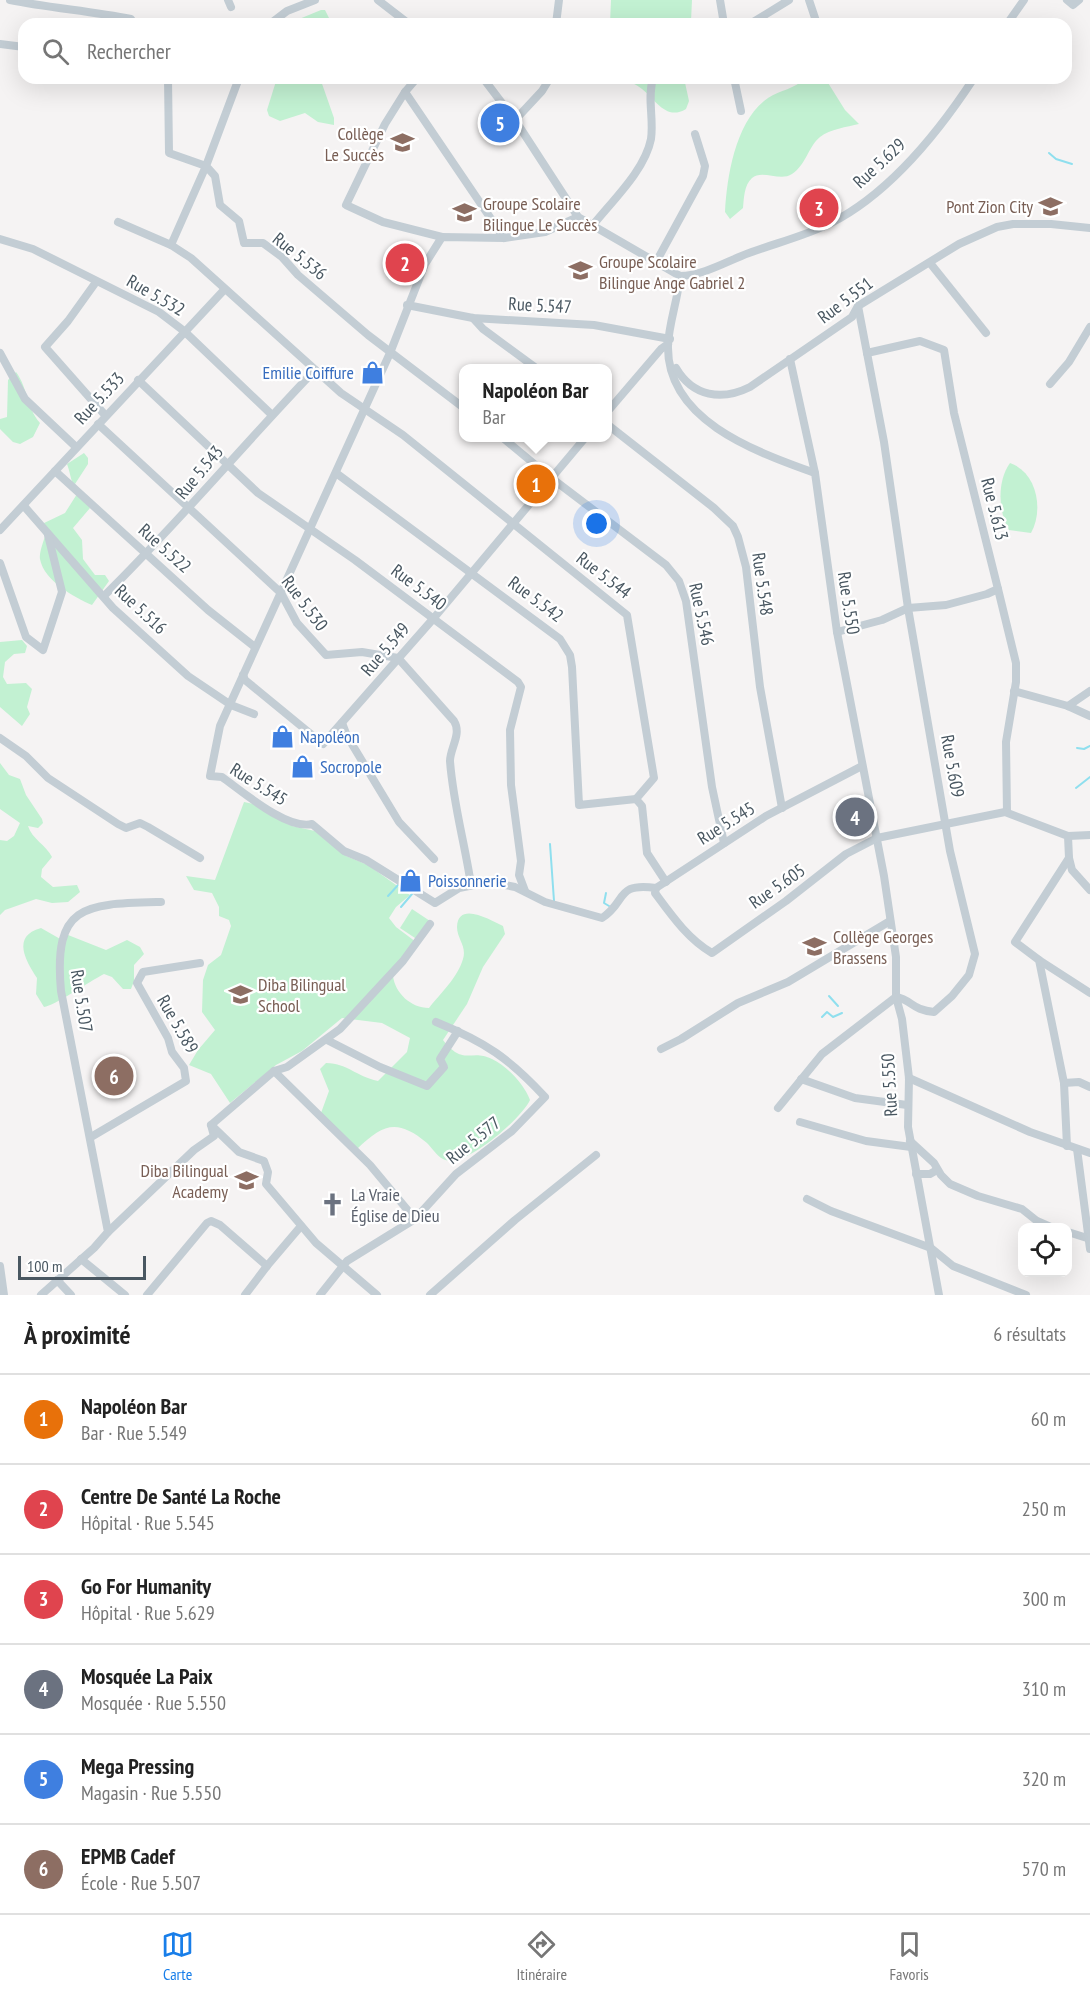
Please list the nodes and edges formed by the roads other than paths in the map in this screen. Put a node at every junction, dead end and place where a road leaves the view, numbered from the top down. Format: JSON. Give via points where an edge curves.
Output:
{"nodes":[{"id":1,"x":10,"y":0,"type":"edge"},
{"id":2,"x":315,"y":0,"type":"edge"},
{"id":3,"x":378,"y":0,"type":"edge"},
{"id":4,"x":559,"y":0,"type":"edge"},
{"id":5,"x":720,"y":0,"type":"edge"},
{"id":6,"x":789,"y":0,"type":"edge"},
{"id":7,"x":809,"y":0,"type":"edge"},
{"id":8,"x":1024,"y":0,"type":"edge"},
{"id":9,"x":1067,"y":0,"type":"edge"},
{"id":10,"x":1079,"y":0,"type":"edge"},
{"id":11,"x":110,"y":18,"type":"edge"},
{"id":12,"x":278,"y":18,"type":"edge"},
{"id":13,"x":401,"y":18,"type":"edge"},
{"id":14,"x":557,"y":18,"type":"edge"},
{"id":15,"x":723,"y":18,"type":"edge"},
{"id":16,"x":760,"y":18,"type":"edge"},
{"id":17,"x":815,"y":18,"type":"edge"},
{"id":18,"x":1011,"y":18,"type":"edge"},
{"id":19,"x":0,"y":44,"type":"edge"},
{"id":20,"x":18,"y":46,"type":"edge"},
{"id":21,"x":168,"y":84,"type":"edge"},
{"id":22,"x":237,"y":84,"type":"edge"},
{"id":23,"x":412,"y":84,"type":"edge"},
{"id":24,"x":488,"y":84,"type":"edge"},
{"id":25,"x":546,"y":84,"type":"edge"},
{"id":26,"x":652,"y":84,"type":"edge"},
{"id":27,"x":735,"y":84,"type":"edge"},
{"id":28,"x":969,"y":84,"type":"edge"},
{"id":29,"x":405,"y":92,"type":"junction"},
{"id":30,"x":741,"y":111,"type":"dead end"},
{"id":31,"x":515,"y":120,"type":"junction"},
{"id":32,"x":695,"y":134,"type":"dead end"},
{"id":33,"x":206,"y":166,"type":"junction"},
{"id":34,"x":578,"y":217,"type":"junction"},
{"id":35,"x":118,"y":222,"type":"dead end"},
{"id":36,"x":593,"y":225,"type":"junction"},
{"id":37,"x":1089,"y":229,"type":"edge"},
{"id":38,"x":442,"y":237,"type":"junction"},
{"id":39,"x":0,"y":238,"type":"edge"},
{"id":40,"x":504,"y":238,"type":"junction"},
{"id":41,"x":171,"y":245,"type":"junction"},
{"id":42,"x":930,"y":263,"type":"junction"},
{"id":43,"x":655,"y":264,"type":"junction"},
{"id":44,"x":680,"y":276,"type":"junction"},
{"id":45,"x":96,"y":282,"type":"junction"},
{"id":46,"x":224,"y":290,"type":"junction"},
{"id":47,"x":407,"y":305,"type":"junction"},
{"id":48,"x":858,"y":306,"type":"junction"},
{"id":49,"x":473,"y":318,"type":"junction"},
{"id":50,"x":1090,"y":327,"type":"edge"},
{"id":51,"x":184,"y":331,"type":"junction"},
{"id":52,"x":986,"y":333,"type":"dead end"},
{"id":53,"x":669,"y":341,"type":"junction"},
{"id":54,"x":0,"y":353,"type":"edge"},
{"id":55,"x":390,"y":353,"type":"junction"},
{"id":56,"x":867,"y":353,"type":"junction"},
{"id":57,"x":671,"y":359,"type":"junction"},
{"id":58,"x":790,"y":359,"type":"junction"},
{"id":59,"x":529,"y":364,"type":"edge"},
{"id":60,"x":315,"y":370,"type":"junction"},
{"id":61,"x":138,"y":380,"type":"junction"},
{"id":62,"x":1050,"y":384,"type":"dead end"},
{"id":63,"x":459,"y":404,"type":"edge"},
{"id":64,"x":612,"y":406,"type":"edge"},
{"id":65,"x":365,"y":410,"type":"junction"},
{"id":66,"x":105,"y":415,"type":"junction"},
{"id":67,"x":272,"y":415,"type":"junction"},
{"id":68,"x":98,"y":424,"type":"junction"},
{"id":69,"x":612,"y":428,"type":"edge"},
{"id":70,"x":508,"y":442,"type":"edge"},
{"id":71,"x":581,"y":442,"type":"edge"},
{"id":72,"x":76,"y":447,"type":"junction"},
{"id":73,"x":226,"y":464,"type":"junction"},
{"id":74,"x":55,"y":471,"type":"junction"},
{"id":75,"x":336,"y":473,"type":"junction"},
{"id":76,"x":815,"y":473,"type":"junction"},
{"id":77,"x":550,"y":477,"type":"junction"},
{"id":78,"x":24,"y":506,"type":"junction"},
{"id":79,"x":190,"y":508,"type":"junction"},
{"id":80,"x":511,"y":524,"type":"junction"},
{"id":81,"x":310,"y":529,"type":"junction"},
{"id":82,"x":0,"y":530,"type":"edge"},
{"id":83,"x":47,"y":532,"type":"junction"},
{"id":84,"x":146,"y":555,"type":"junction"},
{"id":85,"x":0,"y":563,"type":"edge"},
{"id":86,"x":472,"y":571,"type":"junction"},
{"id":87,"x":998,"y":589,"type":"junction"},
{"id":88,"x":281,"y":593,"type":"junction"},
{"id":89,"x":106,"y":594,"type":"dead end"},
{"id":90,"x":908,"y":608,"type":"junction"},
{"id":91,"x":433,"y":619,"type":"junction"},
{"id":92,"x":837,"y":632,"type":"junction"},
{"id":93,"x":255,"y":647,"type":"junction"},
{"id":94,"x":398,"y":658,"type":"junction"},
{"id":95,"x":243,"y":675,"type":"junction"},
{"id":96,"x":1014,"y":691,"type":"junction"},
{"id":97,"x":1090,"y":691,"type":"edge"},
{"id":98,"x":231,"y":705,"type":"junction"},
{"id":99,"x":1068,"y":706,"type":"junction"},
{"id":100,"x":254,"y":714,"type":"dead end"},
{"id":101,"x":1090,"y":716,"type":"edge"},
{"id":102,"x":342,"y":723,"type":"junction"},
{"id":103,"x":0,"y":738,"type":"edge"},
{"id":104,"x":862,"y":766,"type":"junction"},
{"id":105,"x":636,"y":799,"type":"junction"},
{"id":106,"x":782,"y":808,"type":"junction"},
{"id":107,"x":1007,"y":812,"type":"junction"},
{"id":108,"x":946,"y":823,"type":"junction"},
{"id":109,"x":1090,"y":835,"type":"edge"},
{"id":110,"x":1068,"y":837,"type":"junction"},
{"id":111,"x":877,"y":838,"type":"junction"},
{"id":112,"x":724,"y":843,"type":"junction"},
{"id":113,"x":200,"y":858,"type":"dead end"},
{"id":114,"x":1069,"y":858,"type":"junction"},
{"id":115,"x":434,"y":859,"type":"dead end"},
{"id":116,"x":666,"y":882,"type":"junction"},
{"id":117,"x":471,"y":885,"type":"junction"},
{"id":118,"x":656,"y":888,"type":"junction"},
{"id":119,"x":1090,"y":890,"type":"edge"},
{"id":120,"x":525,"y":891,"type":"junction"},
{"id":121,"x":161,"y":902,"type":"dead end"},
{"id":122,"x":890,"y":921,"type":"junction"},
{"id":123,"x":430,"y":924,"type":"dead end"},
{"id":124,"x":1039,"y":960,"type":"junction"},
{"id":125,"x":201,"y":963,"type":"dead end"},
{"id":126,"x":1090,"y":993,"type":"edge"},
{"id":127,"x":896,"y":997,"type":"junction"},
{"id":128,"x":436,"y":1022,"type":"dead end"},
{"id":129,"x":458,"y":1031,"type":"junction"},
{"id":130,"x":327,"y":1040,"type":"junction"},
{"id":131,"x":661,"y":1049,"type":"dead end"},
{"id":132,"x":274,"y":1071,"type":"junction"},
{"id":133,"x":909,"y":1078,"type":"junction"},
{"id":134,"x":801,"y":1079,"type":"junction"},
{"id":135,"x":1065,"y":1083,"type":"junction"},
{"id":136,"x":1090,"y":1087,"type":"edge"},
{"id":137,"x":907,"y":1105,"type":"junction"},
{"id":138,"x":778,"y":1108,"type":"dead end"},
{"id":139,"x":800,"y":1122,"type":"dead end"},
{"id":140,"x":211,"y":1125,"type":"junction"},
{"id":141,"x":92,"y":1137,"type":"junction"},
{"id":142,"x":910,"y":1144,"type":"junction"},
{"id":143,"x":1066,"y":1146,"type":"junction"},
{"id":144,"x":1077,"y":1149,"type":"junction"},
{"id":145,"x":1090,"y":1153,"type":"edge"},
{"id":146,"x":596,"y":1155,"type":"dead end"},
{"id":147,"x":937,"y":1170,"type":"junction"},
{"id":148,"x":916,"y":1174,"type":"junction"},
{"id":149,"x":807,"y":1199,"type":"dead end"},
{"id":150,"x":415,"y":1219,"type":"junction"},
{"id":151,"x":1042,"y":1223,"type":"edge"},
{"id":152,"x":301,"y":1226,"type":"junction"},
{"id":153,"x":108,"y":1232,"type":"junction"},
{"id":154,"x":1072,"y":1233,"type":"edge"},
{"id":155,"x":1089,"y":1239,"type":"edge"},
{"id":156,"x":931,"y":1248,"type":"junction"},
{"id":157,"x":1090,"y":1249,"type":"edge"},
{"id":158,"x":81,"y":1259,"type":"junction"},
{"id":159,"x":0,"y":1266,"type":"edge"},
{"id":160,"x":267,"y":1266,"type":"junction"},
{"id":161,"x":343,"y":1267,"type":"junction"},
{"id":162,"x":57,"y":1280,"type":"junction"},
{"id":163,"x":4,"y":1295,"type":"edge"},
{"id":164,"x":41,"y":1295,"type":"edge"},
{"id":165,"x":71,"y":1295,"type":"edge"},
{"id":166,"x":125,"y":1295,"type":"edge"},
{"id":167,"x":147,"y":1295,"type":"edge"},
{"id":168,"x":245,"y":1295,"type":"edge"},
{"id":169,"x":320,"y":1295,"type":"edge"},
{"id":170,"x":377,"y":1295,"type":"edge"},
{"id":171,"x":430,"y":1295,"type":"edge"},
{"id":172,"x":939,"y":1295,"type":"edge"},
{"id":173,"x":1026,"y":1295,"type":"edge"}],
"edges":[{"from":1,"to":11,"type":"street"},
{"from":2,"to":12,"type":"street"},
{"from":3,"to":13,"type":"street"},
{"from":4,"to":14,"type":"street"},
{"from":5,"to":15,"type":"street"},
{"from":6,"to":16,"type":"street"},
{"from":7,"to":17,"type":"street"},
{"from":8,"to":18,"type":"street"},
{"from":9,"to":10,"type":"street","via":[[1073,5]]},
{"from":19,"to":20,"type":"street"},
{"from":21,"to":33,"type":"street","via":[[169,153]]},
{"from":22,"to":33,"type":"street"},
{"from":23,"to":29,"type":"street"},
{"from":24,"to":31,"type":"street"},
{"from":25,"to":31,"type":"street"},
{"from":26,"to":36,"type":"street","via":[[650,142],[634,172]]},
{"from":27,"to":30,"type":"street"},
{"from":28,"to":44,"type":"street","name":"Rue 5.629","via":[[910,159],[849,212],[818,228],[702,272]]},
{"from":29,"to":38,"type":"street","via":[[346,205],[383,222]]},
{"from":29,"to":40,"type":"street"},
{"from":31,"to":34,"type":"street"},
{"from":32,"to":43,"type":"street","via":[[705,166],[703,176]]},
{"from":33,"to":41,"type":"street"},
{"from":33,"to":55,"type":"street","name":"Rue 5.536","via":[[215,176],[220,205],[239,221],[244,243],[263,243],[282,257]]},
{"from":34,"to":36,"type":"street"},
{"from":34,"to":40,"type":"street","via":[[545,232]]},
{"from":35,"to":41,"type":"street","name":"Rue 5.544"},
{"from":36,"to":43,"type":"street"},
{"from":37,"to":42,"type":"street","name":"Rue 5.551","via":[[1051,224],[1005,226],[959,244]]},
{"from":38,"to":40,"type":"street"},
{"from":38,"to":47,"type":"street","name":"Rue 5.545"},
{"from":39,"to":45,"type":"street","name":"Rue 5.532","via":[[33,249]]},
{"from":41,"to":46,"type":"street","name":"Rue 5.544","via":[[191,258]]},
{"from":42,"to":48,"type":"street","name":"Rue 5.551"},
{"from":42,"to":52,"type":"street"},
{"from":43,"to":44,"type":"street"},
{"from":44,"to":53,"type":"street"},
{"from":45,"to":51,"type":"street","name":"Rue 5.532","via":[[159,312]]},
{"from":45,"to":66,"type":"street","via":[[45,347]]},
{"from":46,"to":51,"type":"street","name":"Rue 5.533"},
{"from":46,"to":60,"type":"street","name":"Rue 5.544"},
{"from":47,"to":49,"type":"street","name":"Rue 5.547"},
{"from":47,"to":55,"type":"street","name":"Rue 5.545"},
{"from":48,"to":56,"type":"street","name":"Rue 5.609"},
{"from":48,"to":58,"type":"street","name":"Rue 5.551","via":[[852,316]]},
{"from":49,"to":53,"type":"street","name":"Rue 5.547","via":[[594,325]]},
{"from":49,"to":59,"type":"street"},
{"from":50,"to":62,"type":"street"},
{"from":51,"to":61,"type":"street","name":"Rue 5.533"},
{"from":51,"to":67,"type":"street","name":"Rue 5.532"},
{"from":53,"to":57,"type":"street"},
{"from":53,"to":64,"type":"street"},
{"from":54,"to":72,"type":"street","via":[[25,399]]},
{"from":55,"to":63,"type":"street"},
{"from":55,"to":65,"type":"street","name":"Rue 5.545"},
{"from":56,"to":87,"type":"street","name":"Rue 5.613","via":[[920,341],[944,350],[954,413]]},
{"from":56,"to":90,"type":"street","name":"Rue 5.609"},
{"from":57,"to":58,"type":"street","name":"Rue 5.551","via":[[685,382],[716,396],[750,387]]},
{"from":57,"to":76,"type":"street","via":[[682,396],[716,427]]},
{"from":58,"to":76,"type":"street","name":"Rue 5.550"},
{"from":60,"to":65,"type":"street","name":"Rue 5.544"},
{"from":60,"to":67,"type":"street","name":"Rue 5.543"},
{"from":61,"to":66,"type":"street","name":"Rue 5.533"},
{"from":61,"to":73,"type":"street","name":"Rue 5.540"},
{"from":65,"to":75,"type":"street","name":"Rue 5.545"},
{"from":65,"to":80,"type":"street","name":"Rue 5.544","via":[[403,435]]},
{"from":66,"to":68,"type":"street","name":"Rue 5.533"},
{"from":67,"to":73,"type":"street","name":"Rue 5.543"},
{"from":68,"to":72,"type":"street","name":"Rue 5.533"},
{"from":68,"to":79,"type":"street","name":"Rue 5.530"},
{"from":69,"to":106,"type":"street","name":"Rue 5.548","via":[[714,508],[733,526],[738,537],[746,567],[760,687]]},
{"from":70,"to":77,"type":"street","name":"Rue 5.546"},
{"from":71,"to":77,"type":"street","name":"Rue 5.549"},
{"from":72,"to":74,"type":"street","name":"Rue 5.533"},
{"from":73,"to":79,"type":"street","name":"Rue 5.543"},
{"from":73,"to":81,"type":"street","name":"Rue 5.540","via":[[258,493]]},
{"from":74,"to":78,"type":"street","name":"Rue 5.533"},
{"from":74,"to":84,"type":"street","name":"Rue 5.522"},
{"from":75,"to":81,"type":"street","name":"Rue 5.545"},
{"from":75,"to":86,"type":"street","name":"Rue 5.542"},
{"from":76,"to":92,"type":"street","name":"Rue 5.550"},
{"from":77,"to":80,"type":"street","name":"Rue 5.549"},
{"from":77,"to":112,"type":"street","name":"Rue 5.546","via":[[666,565],[679,581],[686,601],[712,788]]},
{"from":78,"to":82,"type":"street","name":"Rue 5.533"},
{"from":78,"to":83,"type":"street","name":"Rue 5.516"},
{"from":79,"to":84,"type":"street","name":"Rue 5.543"},
{"from":79,"to":88,"type":"street","name":"Rue 5.530"},
{"from":80,"to":86,"type":"street","name":"Rue 5.549"},
{"from":80,"to":105,"type":"street","name":"Rue 5.544","via":[[627,615],[654,778]]},
{"from":81,"to":88,"type":"street","name":"Rue 5.545"},
{"from":81,"to":91,"type":"street","name":"Rue 5.540"},
{"from":83,"to":85,"type":"street","via":[[62,592],[43,650],[26,637]]},
{"from":83,"to":98,"type":"street","name":"Rue 5.516","via":[[112,608],[188,676]]},
{"from":84,"to":89,"type":"street","name":"Rue 5.543"},
{"from":84,"to":93,"type":"street","name":"Rue 5.522"},
{"from":86,"to":91,"type":"street","name":"Rue 5.549"},
{"from":86,"to":105,"type":"street","name":"Rue 5.542","via":[[560,639],[570,655],[579,806]]},
{"from":87,"to":90,"type":"street","via":[[946,605]]},
{"from":87,"to":96,"type":"street","via":[[1016,663]]},
{"from":88,"to":93,"type":"street","name":"Rue 5.545"},
{"from":88,"to":94,"type":"street","name":"Rue 5.530","via":[[297,623],[326,655],[362,652]]},
{"from":90,"to":92,"type":"street","via":[[882,620]]},
{"from":90,"to":108,"type":"street","name":"Rue 5.609"},
{"from":91,"to":94,"type":"street","name":"Rue 5.549"},
{"from":91,"to":120,"type":"street","name":"Rue 5.540","via":[[521,687],[510,730],[511,785],[521,861],[519,875]]},
{"from":92,"to":104,"type":"street","name":"Rue 5.550"},
{"from":93,"to":95,"type":"street","name":"Rue 5.545"},
{"from":94,"to":102,"type":"street","name":"Rue 5.549"},
{"from":94,"to":117,"type":"street","via":[[457,727],[450,760]]},
{"from":95,"to":98,"type":"street","name":"Rue 5.545"},
{"from":95,"to":102,"type":"street","name":"Rue 5.549","via":[[323,744]]},
{"from":96,"to":99,"type":"street"},
{"from":96,"to":107,"type":"street","via":[[1006,741]]},
{"from":97,"to":99,"type":"street"},
{"from":98,"to":100,"type":"street","name":"Rue 5.516"},
{"from":98,"to":117,"type":"street","name":"Rue 5.545","via":[[220,726],[210,776],[222,777],[284,820],[304,826],[312,824],[344,851],[366,860],[435,903]]},
{"from":99,"to":101,"type":"street"},
{"from":102,"to":115,"type":"street","via":[[399,822]]},
{"from":103,"to":113,"type":"street","via":[[48,778],[118,824],[126,828],[140,823]]},
{"from":104,"to":106,"type":"street","name":"Rue 5.545"},
{"from":104,"to":111,"type":"street","name":"Rue 5.550"},
{"from":105,"to":116,"type":"street","via":[[642,806],[647,853]]},
{"from":106,"to":112,"type":"street","name":"Rue 5.545"},
{"from":107,"to":108,"type":"street","name":"Rue 5.605"},
{"from":107,"to":110,"type":"street"},
{"from":108,"to":111,"type":"street","name":"Rue 5.605"},
{"from":108,"to":127,"type":"street","name":"Rue 5.609","via":[[958,893],[975,954],[969,975],[934,1012],[919,1011]]},
{"from":109,"to":110,"type":"street"},
{"from":110,"to":114,"type":"street"},
{"from":111,"to":118,"type":"street","name":"Rue 5.605","via":[[846,854],[712,953],[698,945],[675,920],[655,893]]},
{"from":111,"to":122,"type":"street","name":"Rue 5.550"},
{"from":112,"to":116,"type":"street","name":"Rue 5.545"},
{"from":114,"to":119,"type":"street","via":[[1076,875]]},
{"from":114,"to":124,"type":"street","via":[[1015,942]]},
{"from":116,"to":118,"type":"street","name":"Rue 5.545"},
{"from":117,"to":120,"type":"street","name":"Rue 5.545","via":[[489,882]]},
{"from":118,"to":120,"type":"street","name":"Rue 5.545","via":[[640,885],[629,890],[602,918],[545,902]]},
{"from":121,"to":141,"type":"street","name":"Rue 5.507","via":[[111,903],[84,910],[66,928],[59,966],[62,991]]},
{"from":122,"to":127,"type":"street","name":"Rue 5.550","via":[[896,957]]},
{"from":122,"to":131,"type":"street"},
{"from":123,"to":130,"type":"street","via":[[374,994]]},
{"from":124,"to":126,"type":"street"},
{"from":124,"to":135,"type":"street"},
{"from":125,"to":141,"type":"street","name":"Rue 5.589","via":[[143,972],[137,983],[184,1068],[186,1081]]},
{"from":127,"to":133,"type":"street","name":"Rue 5.550"},
{"from":127,"to":134,"type":"street","via":[[822,1054]]},
{"from":128,"to":129,"type":"street","name":"Rue 5.577"},
{"from":129,"to":130,"type":"street","via":[[440,1059],[444,1067],[427,1086]]},
{"from":129,"to":150,"type":"street","name":"Rue 5.577","via":[[498,1052],[545,1097],[512,1131],[456,1174]]},
{"from":130,"to":132,"type":"street","via":[[288,1067]]},
{"from":132,"to":140,"type":"street"},
{"from":132,"to":150,"type":"street","via":[[370,1165]]},
{"from":133,"to":137,"type":"street","name":"Rue 5.550"},
{"from":133,"to":143,"type":"street"},
{"from":134,"to":137,"type":"street","via":[[855,1098]]},
{"from":134,"to":138,"type":"street"},
{"from":135,"to":136,"type":"street","via":[[1079,1082]]},
{"from":135,"to":143,"type":"street"},
{"from":137,"to":142,"type":"street","name":"Rue 5.550"},
{"from":139,"to":142,"type":"street","via":[[866,1142]]},
{"from":140,"to":152,"type":"street","via":[[239,1152],[264,1161],[268,1172],[266,1184]]},
{"from":140,"to":153,"type":"street","via":[[214,1136],[194,1150]]},
{"from":141,"to":153,"type":"street","name":"Rue 5.507"},
{"from":142,"to":147,"type":"street"},
{"from":142,"to":148,"type":"street","name":"Rue 5.550"},
{"from":143,"to":144,"type":"street"},
{"from":144,"to":145,"type":"street"},
{"from":144,"to":155,"type":"street"},
{"from":146,"to":171,"type":"street"},
{"from":147,"to":148,"type":"street"},
{"from":147,"to":151,"type":"street","via":[[957,1187],[1023,1209]]},
{"from":148,"to":156,"type":"street","name":"Rue 5.550"},
{"from":149,"to":156,"type":"street"},
{"from":150,"to":161,"type":"street","name":"Rue 5.577","via":[[357,1253]]},
{"from":152,"to":160,"type":"street"},
{"from":152,"to":161,"type":"street"},
{"from":153,"to":158,"type":"street"},
{"from":154,"to":155,"type":"street"},
{"from":155,"to":157,"type":"street"},
{"from":156,"to":172,"type":"street","name":"Rue 5.550"},
{"from":156,"to":173,"type":"street","via":[[952,1266]]},
{"from":158,"to":162,"type":"street"},
{"from":158,"to":166,"type":"street"},
{"from":159,"to":163,"type":"street"},
{"from":160,"to":167,"type":"street","via":[[211,1221],[202,1226]]},
{"from":160,"to":168,"type":"street"},
{"from":161,"to":169,"type":"street","name":"Rue 5.577"},
{"from":161,"to":170,"type":"street"},
{"from":162,"to":164,"type":"street"},
{"from":162,"to":165,"type":"street"}]}
